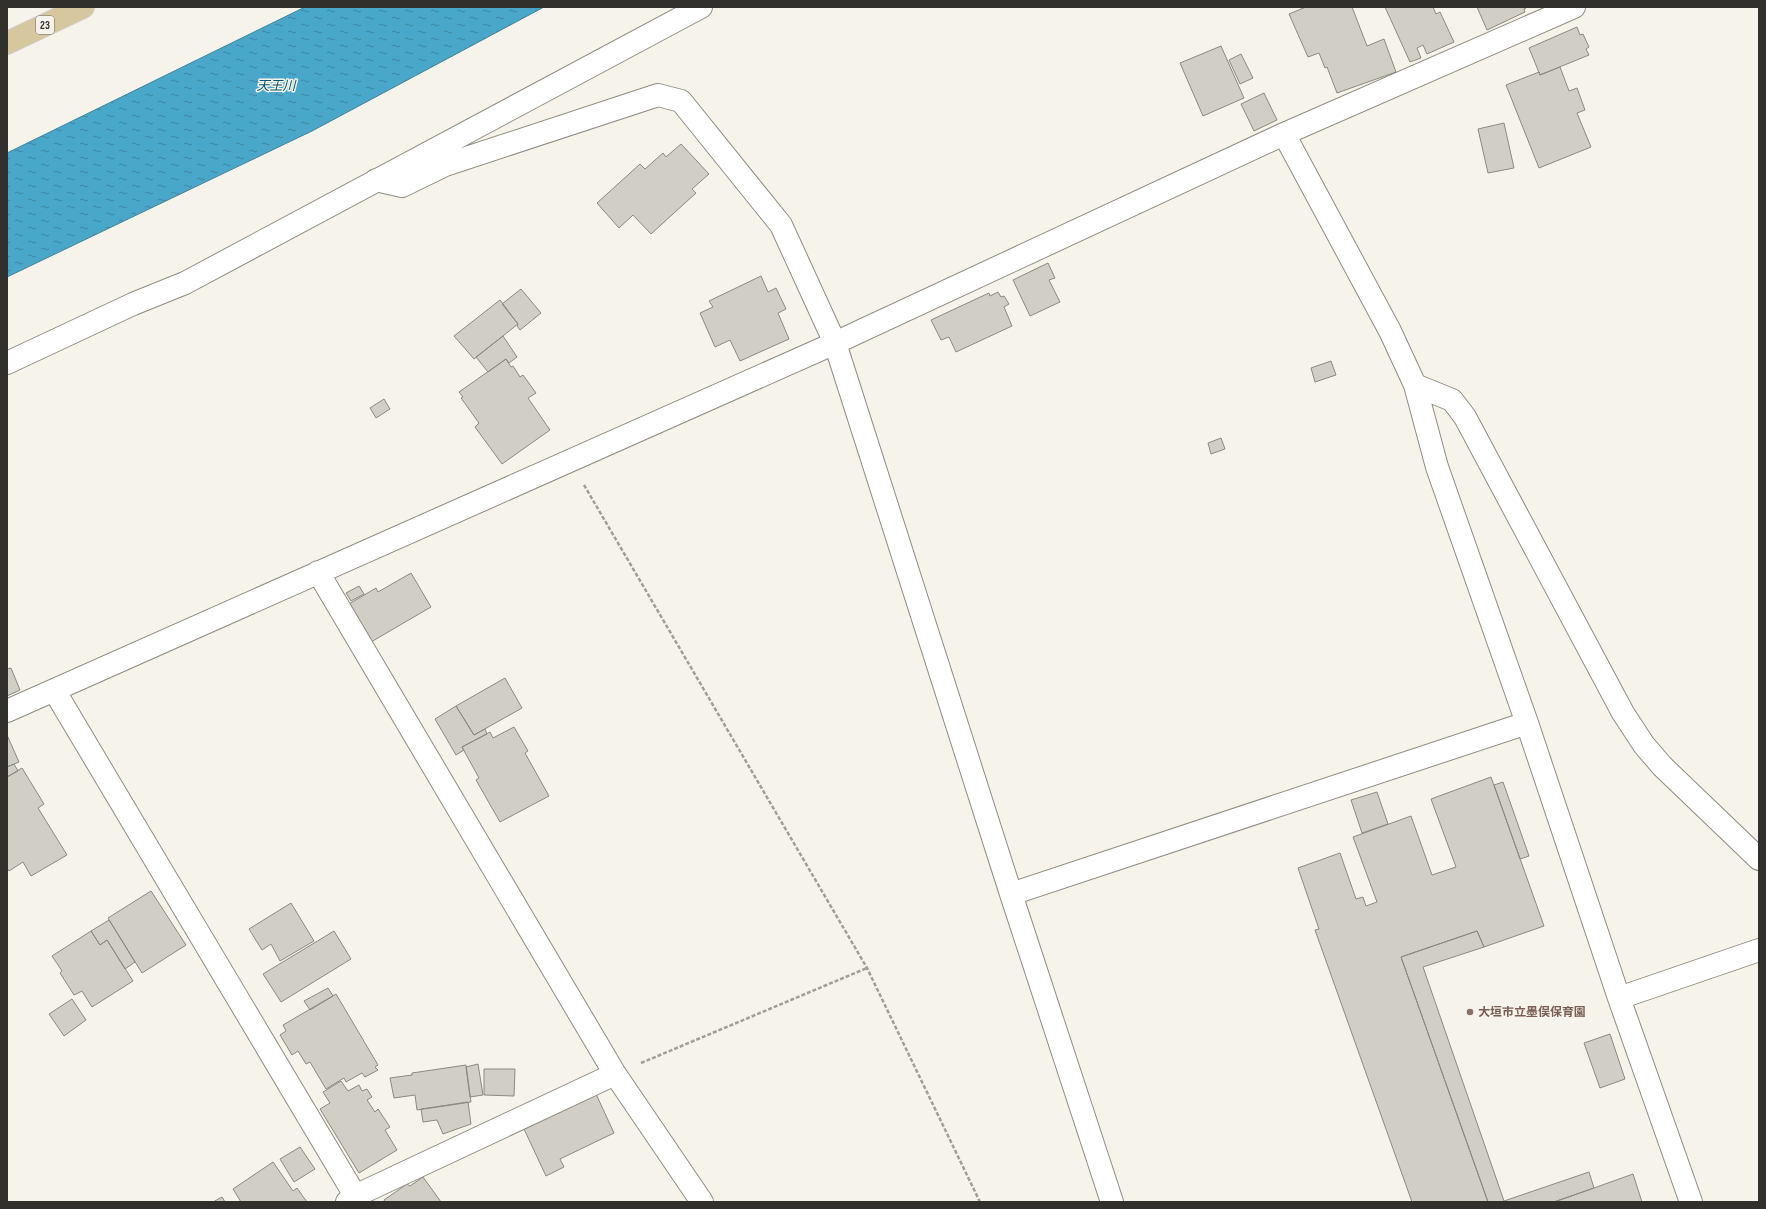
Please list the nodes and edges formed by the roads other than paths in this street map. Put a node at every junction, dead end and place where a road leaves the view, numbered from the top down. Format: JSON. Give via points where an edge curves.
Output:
{"nodes":[{"id":1,"x":83,"y":7,"type":"edge"},
{"id":2,"x":701,"y":7,"type":"edge"},
{"id":3,"x":1574,"y":7,"type":"edge"},
{"id":4,"x":7,"y":43,"type":"edge"},
{"id":5,"x":1284,"y":134,"type":"junction"},
{"id":6,"x":376,"y":180,"type":"junction"},
{"id":7,"x":835,"y":343,"type":"junction"},
{"id":8,"x":7,"y":362,"type":"edge"},
{"id":9,"x":1414,"y":385,"type":"junction"},
{"id":10,"x":318,"y":572,"type":"junction"},
{"id":11,"x":54,"y":690,"type":"junction"},
{"id":12,"x":7,"y":712,"type":"edge"},
{"id":13,"x":1527,"y":722,"type":"junction"},
{"id":14,"x":1759,"y":859,"type":"edge"},
{"id":15,"x":1011,"y":894,"type":"junction"},
{"id":16,"x":1759,"y":950,"type":"edge"},
{"id":17,"x":1619,"y":998,"type":"junction"},
{"id":18,"x":615,"y":1074,"type":"junction"},
{"id":19,"x":353,"y":1200,"type":"edge"},
{"id":20,"x":702,"y":1202,"type":"edge"},
{"id":21,"x":1112,"y":1202,"type":"edge"},
{"id":22,"x":1691,"y":1202,"type":"edge"}],
"edges":[{"from":1,"to":4,"type":"main road","number":"23"},
{"from":2,"to":6,"type":"street"},
{"from":3,"to":5,"type":"street"},
{"from":5,"to":7,"type":"street"},
{"from":5,"to":9,"type":"street","via":[[1390,331]]},
{"from":6,"to":7,"type":"street","via":[[402,186],[445,165],[658,95],[681,101],[781,225]]},
{"from":6,"to":8,"type":"street","via":[[185,283]]},
{"from":7,"to":10,"type":"street"},
{"from":7,"to":15,"type":"street"},
{"from":9,"to":13,"type":"street","via":[[1437,467]]},
{"from":9,"to":14,"type":"street","via":[[1452,400],[1465,417],[1623,713],[1644,745],[1662,766]]},
{"from":10,"to":11,"type":"street"},
{"from":10,"to":18,"type":"street"},
{"from":11,"to":12,"type":"street"},
{"from":11,"to":19,"type":"street"},
{"from":13,"to":15,"type":"street"},
{"from":13,"to":17,"type":"street"},
{"from":15,"to":21,"type":"street"},
{"from":16,"to":17,"type":"street"},
{"from":17,"to":22,"type":"street"},
{"from":18,"to":19,"type":"street"},
{"from":18,"to":20,"type":"street"}]}
